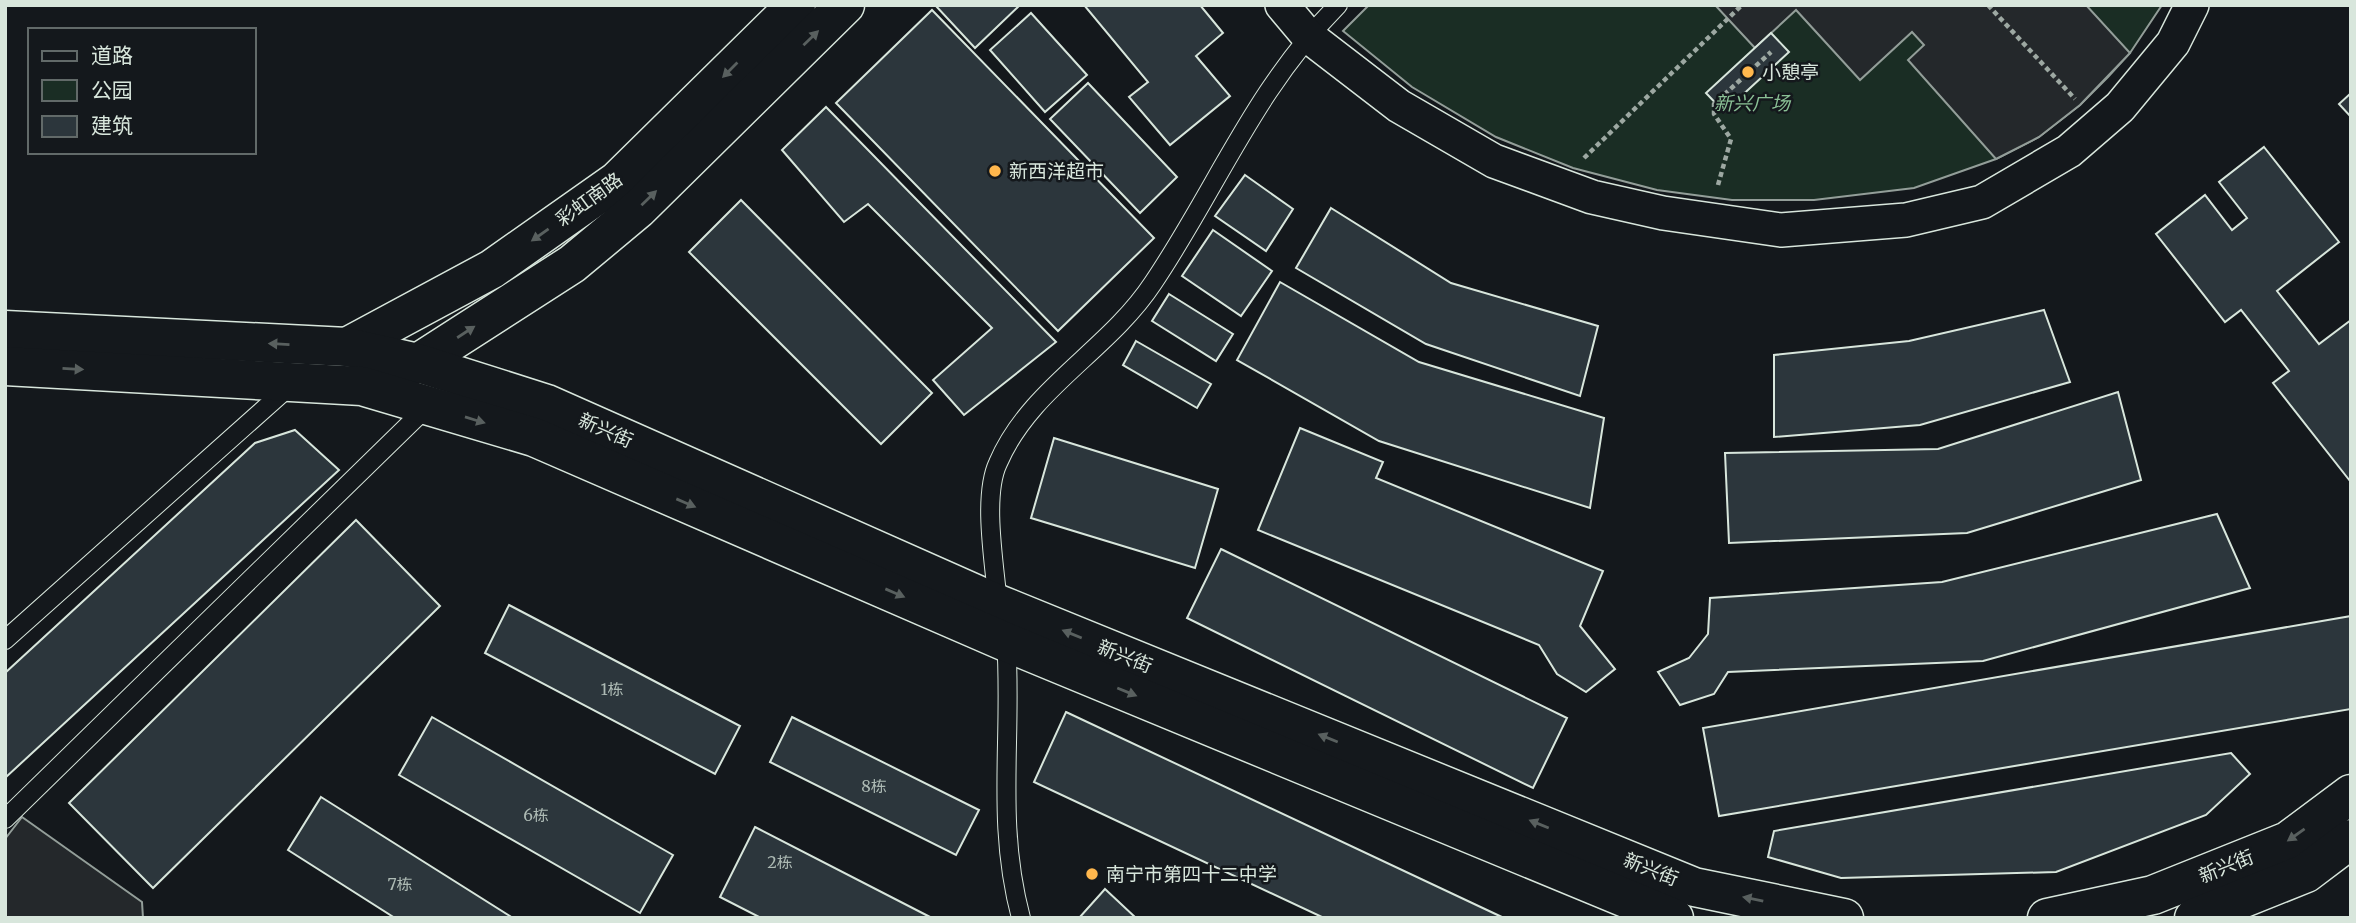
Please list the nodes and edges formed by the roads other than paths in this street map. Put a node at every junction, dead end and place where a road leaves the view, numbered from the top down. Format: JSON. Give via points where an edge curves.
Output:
{"nodes":[{"id":1,"x":796,"y":5,"type":"edge"},
{"id":2,"x":845,"y":5,"type":"edge"},
{"id":3,"x":1282,"y":5,"type":"edge"},
{"id":4,"x":1338,"y":5,"type":"edge"},
{"id":5,"x":2192,"y":5,"type":"edge"},
{"id":6,"x":1308,"y":36,"type":"junction"},
{"id":7,"x":5,"y":330,"type":"edge"},
{"id":8,"x":347,"y":347,"type":"junction"},
{"id":9,"x":418,"y":362,"type":"junction"},
{"id":10,"x":5,"y":366,"type":"edge"},
{"id":11,"x":296,"y":380,"type":"junction"},
{"id":12,"x":362,"y":386,"type":"junction"},
{"id":13,"x":428,"y":406,"type":"junction"},
{"id":14,"x":998,"y":604,"type":"junction"},
{"id":15,"x":5,"y":640,"type":"edge"},
{"id":16,"x":1006,"y":642,"type":"junction"},
{"id":17,"x":2351,"y":794,"type":"edge"},
{"id":18,"x":5,"y":818,"type":"edge"},
{"id":19,"x":2351,"y":839,"type":"edge"},
{"id":20,"x":1021,"y":918,"type":"edge"},
{"id":21,"x":1674,"y":918,"type":"edge"},
{"id":22,"x":1844,"y":918,"type":"edge"},
{"id":23,"x":2047,"y":918,"type":"edge"},
{"id":24,"x":2194,"y":918,"type":"edge"}],
"edges":[{"from":1,"to":8,"type":"main road","name":"彩虹南路","one_way":true,"via":[[617,181],[492,269]]},
{"from":9,"to":2,"type":"main road","name":"彩虹南路","one_way":true,"via":[[581,256],[638,209]]},
{"from":3,"to":6,"type":"street"},
{"from":4,"to":6,"type":"lane"},
{"from":5,"to":6,"type":"street","via":[[2173,43],[2120,107],[2069,151],[1982,202],[1906,220],[1781,230],[1592,197],[1494,161],[1399,106]]},
{"from":6,"to":14,"type":"lane","via":[[1249,119],[1153,284],[1107,340],[1047,392],[1017,426],[996,465],[991,503]]},
{"from":8,"to":7,"type":"main road","one_way":true},
{"from":8,"to":9,"type":"main road"},
{"from":9,"to":12,"type":"main road","name":"彩虹南路"},
{"from":9,"to":14,"type":"main road","name":"新兴街","via":[[547,404]]},
{"from":10,"to":11,"type":"main road","name":"彩虹南路","one_way":true},
{"from":11,"to":12,"type":"main road","name":"彩虹南路"},
{"from":11,"to":15,"type":"lane"},
{"from":12,"to":13,"type":"main road","name":"新兴街"},
{"from":13,"to":16,"type":"main road","name":"新兴街","one_way":true,"via":[[534,438]]},
{"from":13,"to":18,"type":"lane"},
{"from":14,"to":16,"type":"lane"},
{"from":22,"to":14,"type":"main road","name":"新兴街","one_way":true,"via":[[1694,887]]},
{"from":16,"to":20,"type":"lane","via":[[1005,819],[1010,875]]},
{"from":16,"to":21,"type":"main road","name":"新兴街","one_way":true},
{"from":17,"to":23,"type":"main road","name":"新兴街","one_way":true,"via":[[2276,846],[2153,895]]},
{"from":19,"to":24,"type":"main road","name":"新兴街","via":[[2306,873]]}]}
